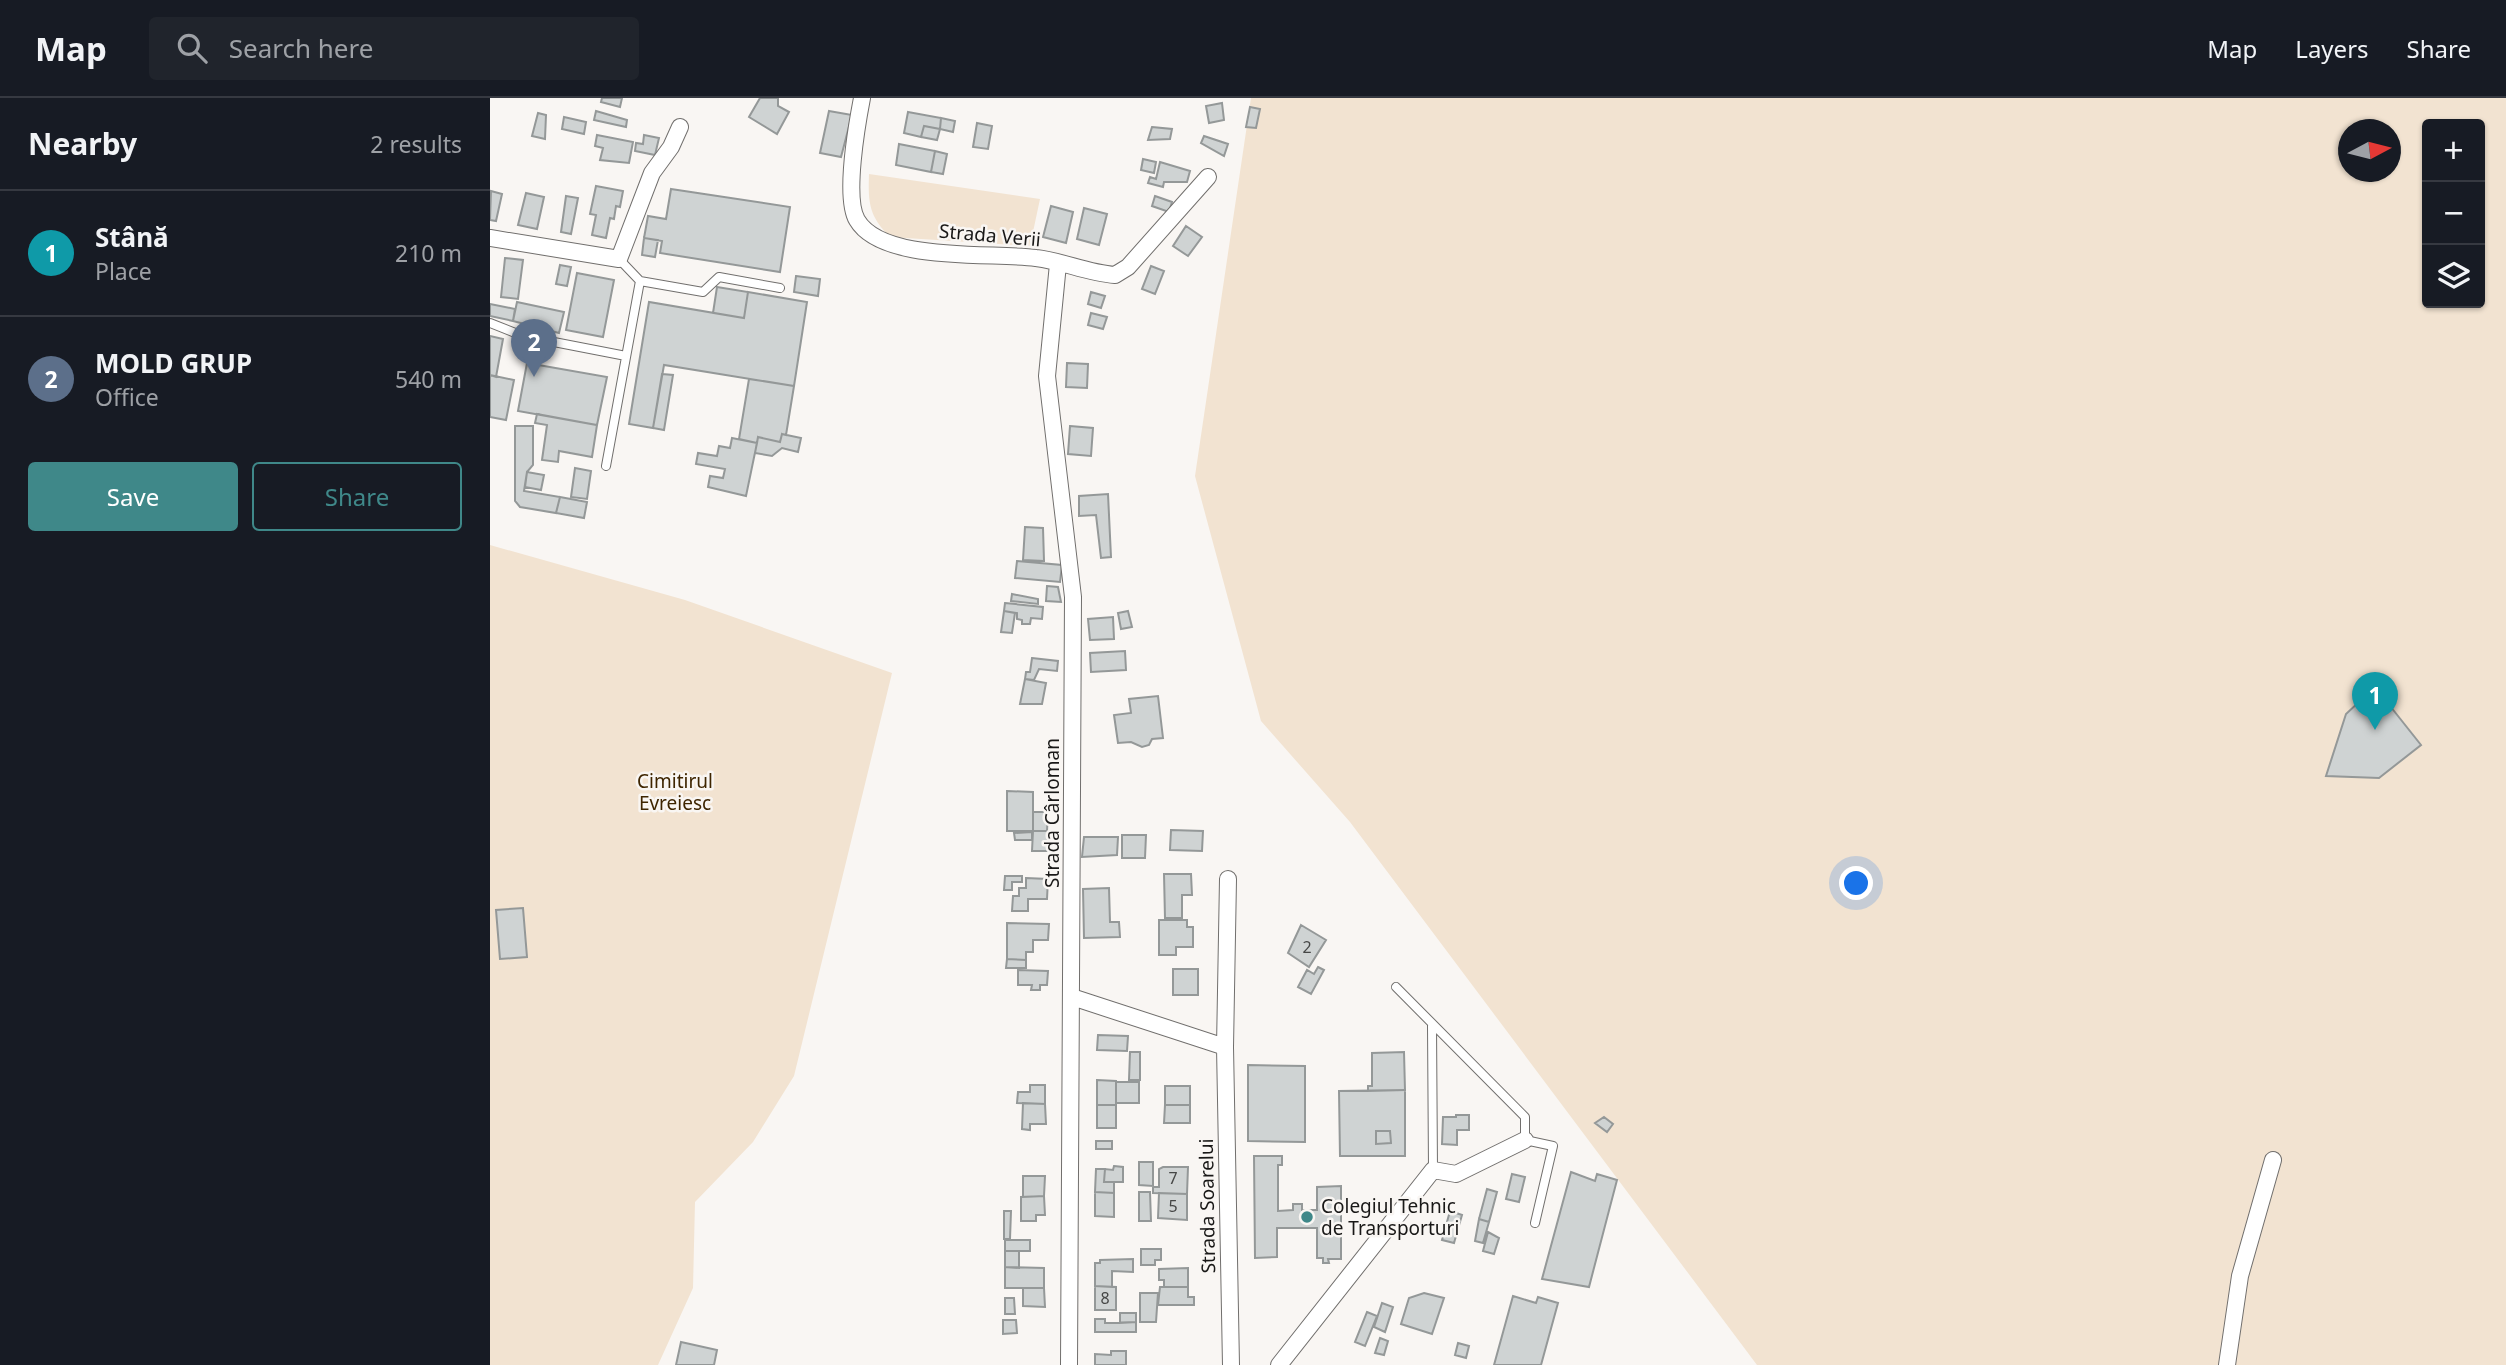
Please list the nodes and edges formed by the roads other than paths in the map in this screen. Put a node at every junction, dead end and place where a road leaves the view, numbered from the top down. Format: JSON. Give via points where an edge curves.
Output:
{"nodes":[{"id":1,"x":862,"y":98,"type":"edge"},
{"id":2,"x":680,"y":127,"type":"dead end"},
{"id":3,"x":1208,"y":177,"type":"dead end"},
{"id":4,"x":490,"y":237,"type":"edge"},
{"id":5,"x":619,"y":259,"type":"junction"},
{"id":6,"x":1058,"y":264,"type":"junction"},
{"id":7,"x":640,"y":281,"type":"junction"},
{"id":8,"x":780,"y":288,"type":"dead end"},
{"id":9,"x":490,"y":323,"type":"edge"},
{"id":10,"x":626,"y":356,"type":"junction"},
{"id":11,"x":606,"y":466,"type":"dead end"},
{"id":12,"x":1228,"y":879,"type":"dead end"},
{"id":13,"x":1395,"y":987,"type":"dead end"},
{"id":14,"x":1072,"y":997,"type":"junction"},
{"id":15,"x":1432,"y":1026,"type":"junction"},
{"id":16,"x":1225,"y":1047,"type":"junction"},
{"id":17,"x":1525,"y":1140,"type":"junction"},
{"id":18,"x":2273,"y":1160,"type":"dead end"},
{"id":19,"x":1433,"y":1170,"type":"junction"},
{"id":20,"x":1535,"y":1223,"type":"dead end"},
{"id":21,"x":1069,"y":1365,"type":"edge"},
{"id":22,"x":1231,"y":1365,"type":"edge"},
{"id":23,"x":1279,"y":1365,"type":"edge"},
{"id":24,"x":2227,"y":1365,"type":"edge"}],
"edges":[{"from":1,"to":6,"type":"street","name":"Strada Verii","via":[[852,176],[856,220],[868,232],[885,243],[908,248],[1038,258]]},
{"from":2,"to":5,"type":"street","via":[[652,173]]},
{"from":3,"to":6,"type":"street","name":"Strada Verii","via":[[1128,267],[1115,275]]},
{"from":4,"to":5,"type":"street"},
{"from":5,"to":7,"type":"lane"},
{"from":6,"to":14,"type":"street","name":"Strada Cârloman","via":[[1046,376],[1073,597]]},
{"from":7,"to":8,"type":"lane","via":[[703,292],[719,277]]},
{"from":7,"to":10,"type":"lane"},
{"from":9,"to":10,"type":"lane","via":[[523,336]]},
{"from":10,"to":11,"type":"lane"},
{"from":12,"to":16,"type":"street","name":"Strada Soarelui"},
{"from":13,"to":15,"type":"lane"},
{"from":14,"to":16,"type":"street"},
{"from":14,"to":21,"type":"street","name":"Strada Cârloman"},
{"from":15,"to":17,"type":"lane","via":[[1525,1117]]},
{"from":15,"to":19,"type":"lane"},
{"from":16,"to":22,"type":"street","name":"Strada Soarelui"},
{"from":17,"to":19,"type":"street","via":[[1456,1174]]},
{"from":17,"to":20,"type":"lane","via":[[1553,1146]]},
{"from":18,"to":24,"type":"street","via":[[2240,1276]]},
{"from":19,"to":23,"type":"street"}]}
